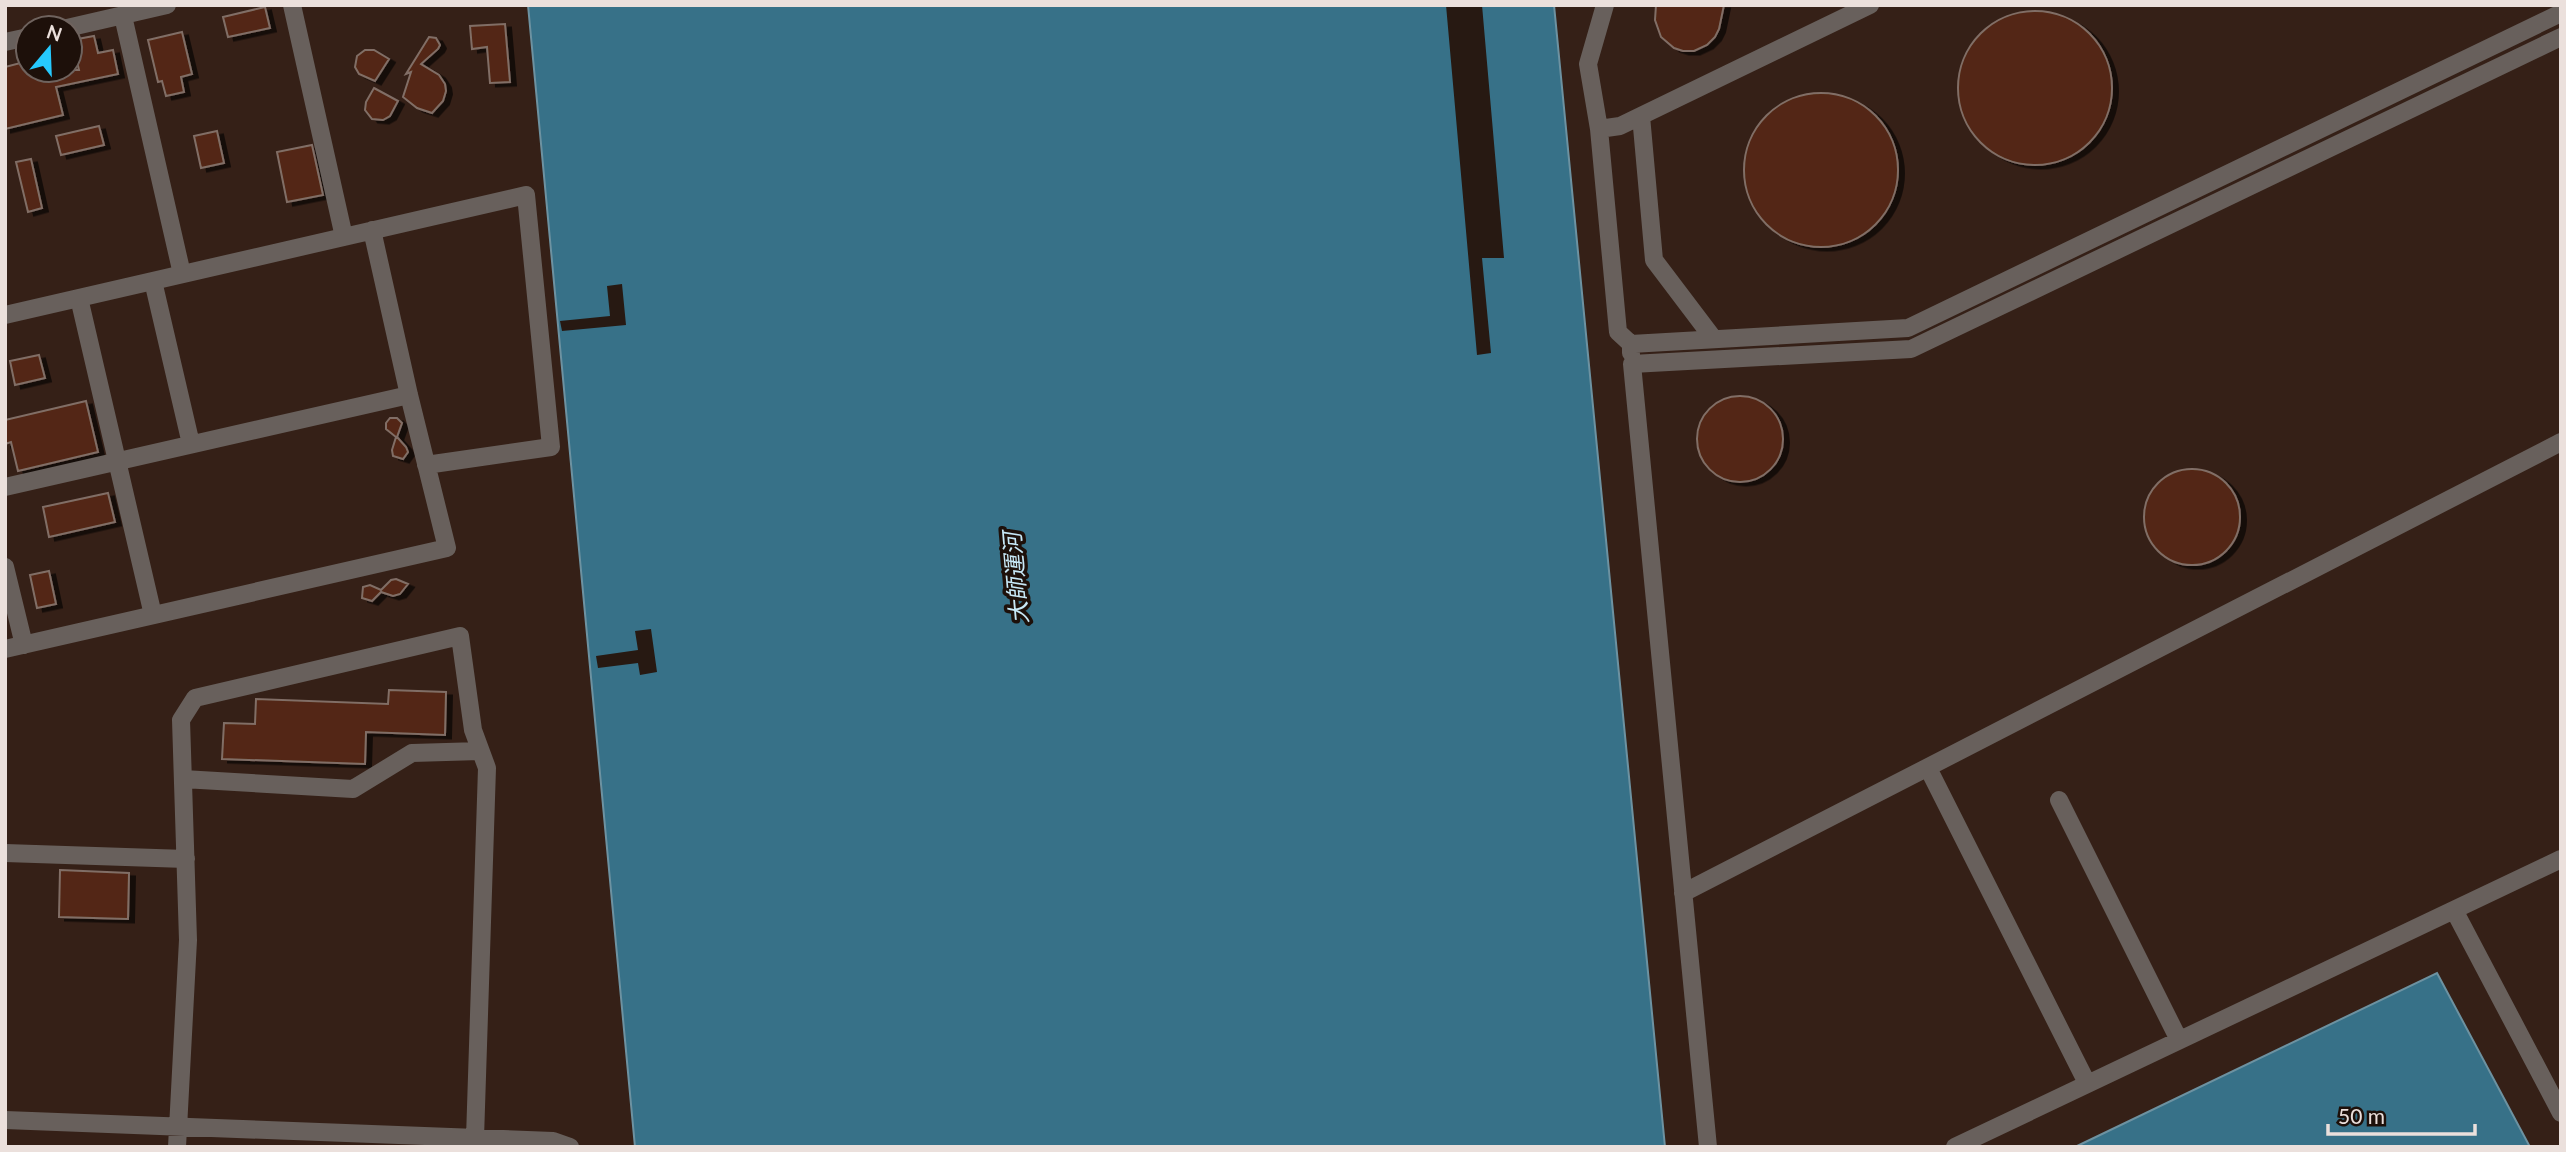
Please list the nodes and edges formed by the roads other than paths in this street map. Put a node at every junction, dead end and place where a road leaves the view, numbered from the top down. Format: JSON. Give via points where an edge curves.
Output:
{"nodes":[{"id":1,"x":167,"y":5,"type":"edge"},
{"id":2,"x":292,"y":5,"type":"edge"},
{"id":3,"x":1605,"y":5,"type":"edge"},
{"id":4,"x":1870,"y":5,"type":"edge"},
{"id":5,"x":2561,"y":13,"type":"edge"},
{"id":6,"x":123,"y":16,"type":"junction"},
{"id":7,"x":84,"y":24,"type":"edge"},
{"id":8,"x":2561,"y":37,"type":"edge"},
{"id":9,"x":1641,"y":116,"type":"junction"},
{"id":10,"x":1599,"y":129,"type":"junction"},
{"id":11,"x":372,"y":230,"type":"junction"},
{"id":12,"x":344,"y":237,"type":"junction"},
{"id":13,"x":182,"y":274,"type":"junction"},
{"id":14,"x":153,"y":281,"type":"junction"},
{"id":15,"x":79,"y":298,"type":"junction"},
{"id":16,"x":5,"y":315,"type":"edge"},
{"id":17,"x":1713,"y":338,"type":"junction"},
{"id":18,"x":1631,"y":344,"type":"junction"},
{"id":19,"x":1632,"y":364,"type":"junction"},
{"id":20,"x":409,"y":395,"type":"junction"},
{"id":21,"x":2561,"y":442,"type":"edge"},
{"id":22,"x":191,"y":444,"type":"junction"},
{"id":23,"x":116,"y":461,"type":"junction"},
{"id":24,"x":426,"y":465,"type":"junction"},
{"id":25,"x":5,"y":486,"type":"edge"},
{"id":26,"x":5,"y":567,"type":"edge"},
{"id":27,"x":153,"y":615,"type":"junction"},
{"id":28,"x":24,"y":645,"type":"junction"},
{"id":29,"x":5,"y":649,"type":"edge"},
{"id":30,"x":481,"y":751,"type":"junction"},
{"id":31,"x":1928,"y":768,"type":"junction"},
{"id":32,"x":183,"y":779,"type":"junction"},
{"id":33,"x":2059,"y":800,"type":"dead end"},
{"id":34,"x":5,"y":853,"type":"edge"},
{"id":35,"x":186,"y":859,"type":"junction"},
{"id":36,"x":2561,"y":859,"type":"edge"},
{"id":37,"x":1684,"y":893,"type":"junction"},
{"id":38,"x":2454,"y":910,"type":"junction"},
{"id":39,"x":2179,"y":1040,"type":"junction"},
{"id":40,"x":2087,"y":1083,"type":"junction"},
{"id":41,"x":2561,"y":1113,"type":"edge"},
{"id":42,"x":5,"y":1121,"type":"edge"},
{"id":43,"x":178,"y":1127,"type":"junction"},
{"id":44,"x":475,"y":1138,"type":"junction"},
{"id":45,"x":362,"y":1140,"type":"edge"},
{"id":46,"x":433,"y":1142,"type":"edge"},
{"id":47,"x":177,"y":1147,"type":"edge"},
{"id":48,"x":570,"y":1147,"type":"edge"},
{"id":49,"x":1708,"y":1147,"type":"edge"},
{"id":50,"x":1955,"y":1147,"type":"edge"}],
"edges":[{"from":1,"to":6,"type":"lane"},
{"from":2,"to":12,"type":"lane"},
{"from":3,"to":10,"type":"lane","via":[[1588,64]]},
{"from":4,"to":9,"type":"lane"},
{"from":5,"to":17,"type":"lane","via":[[1908,328]]},
{"from":6,"to":7,"type":"lane"},
{"from":6,"to":13,"type":"lane"},
{"from":8,"to":19,"type":"lane","via":[[1911,349]]},
{"from":9,"to":10,"type":"lane"},
{"from":9,"to":17,"type":"lane","via":[[1654,260]]},
{"from":10,"to":18,"type":"lane","via":[[1619,332]]},
{"from":11,"to":12,"type":"lane"},
{"from":11,"to":20,"type":"lane"},
{"from":11,"to":24,"type":"lane","via":[[526,195],[551,447]]},
{"from":12,"to":13,"type":"lane"},
{"from":13,"to":14,"type":"lane"},
{"from":14,"to":15,"type":"lane"},
{"from":14,"to":22,"type":"lane"},
{"from":15,"to":16,"type":"lane"},
{"from":15,"to":23,"type":"lane"},
{"from":17,"to":18,"type":"lane"},
{"from":18,"to":19,"type":"lane"},
{"from":19,"to":37,"type":"lane"},
{"from":20,"to":22,"type":"lane"},
{"from":20,"to":24,"type":"lane"},
{"from":21,"to":31,"type":"lane"},
{"from":22,"to":23,"type":"lane"},
{"from":23,"to":25,"type":"lane"},
{"from":23,"to":27,"type":"lane"},
{"from":24,"to":27,"type":"lane","via":[[447,548]]},
{"from":26,"to":28,"type":"lane"},
{"from":27,"to":28,"type":"lane"},
{"from":28,"to":29,"type":"lane"},
{"from":30,"to":32,"type":"lane","via":[[412,753],[353,789]]},
{"from":30,"to":32,"type":"lane","via":[[473,730],[460,636],[195,698],[181,720]]},
{"from":30,"to":44,"type":"lane","via":[[486,768]]},
{"from":31,"to":37,"type":"lane"},
{"from":31,"to":40,"type":"lane"},
{"from":32,"to":35,"type":"lane"},
{"from":33,"to":39,"type":"lane"},
{"from":34,"to":35,"type":"lane"},
{"from":35,"to":43,"type":"lane","via":[[188,940]]},
{"from":36,"to":38,"type":"lane"},
{"from":37,"to":49,"type":"lane"},
{"from":38,"to":39,"type":"lane"},
{"from":38,"to":41,"type":"lane"},
{"from":39,"to":40,"type":"lane"},
{"from":40,"to":50,"type":"lane"},
{"from":42,"to":43,"type":"lane"},
{"from":43,"to":45,"type":"lane"},
{"from":43,"to":47,"type":"lane"},
{"from":44,"to":46,"type":"lane"},
{"from":44,"to":48,"type":"lane","via":[[553,1141]]},
{"from":45,"to":46,"type":"lane"}]}
